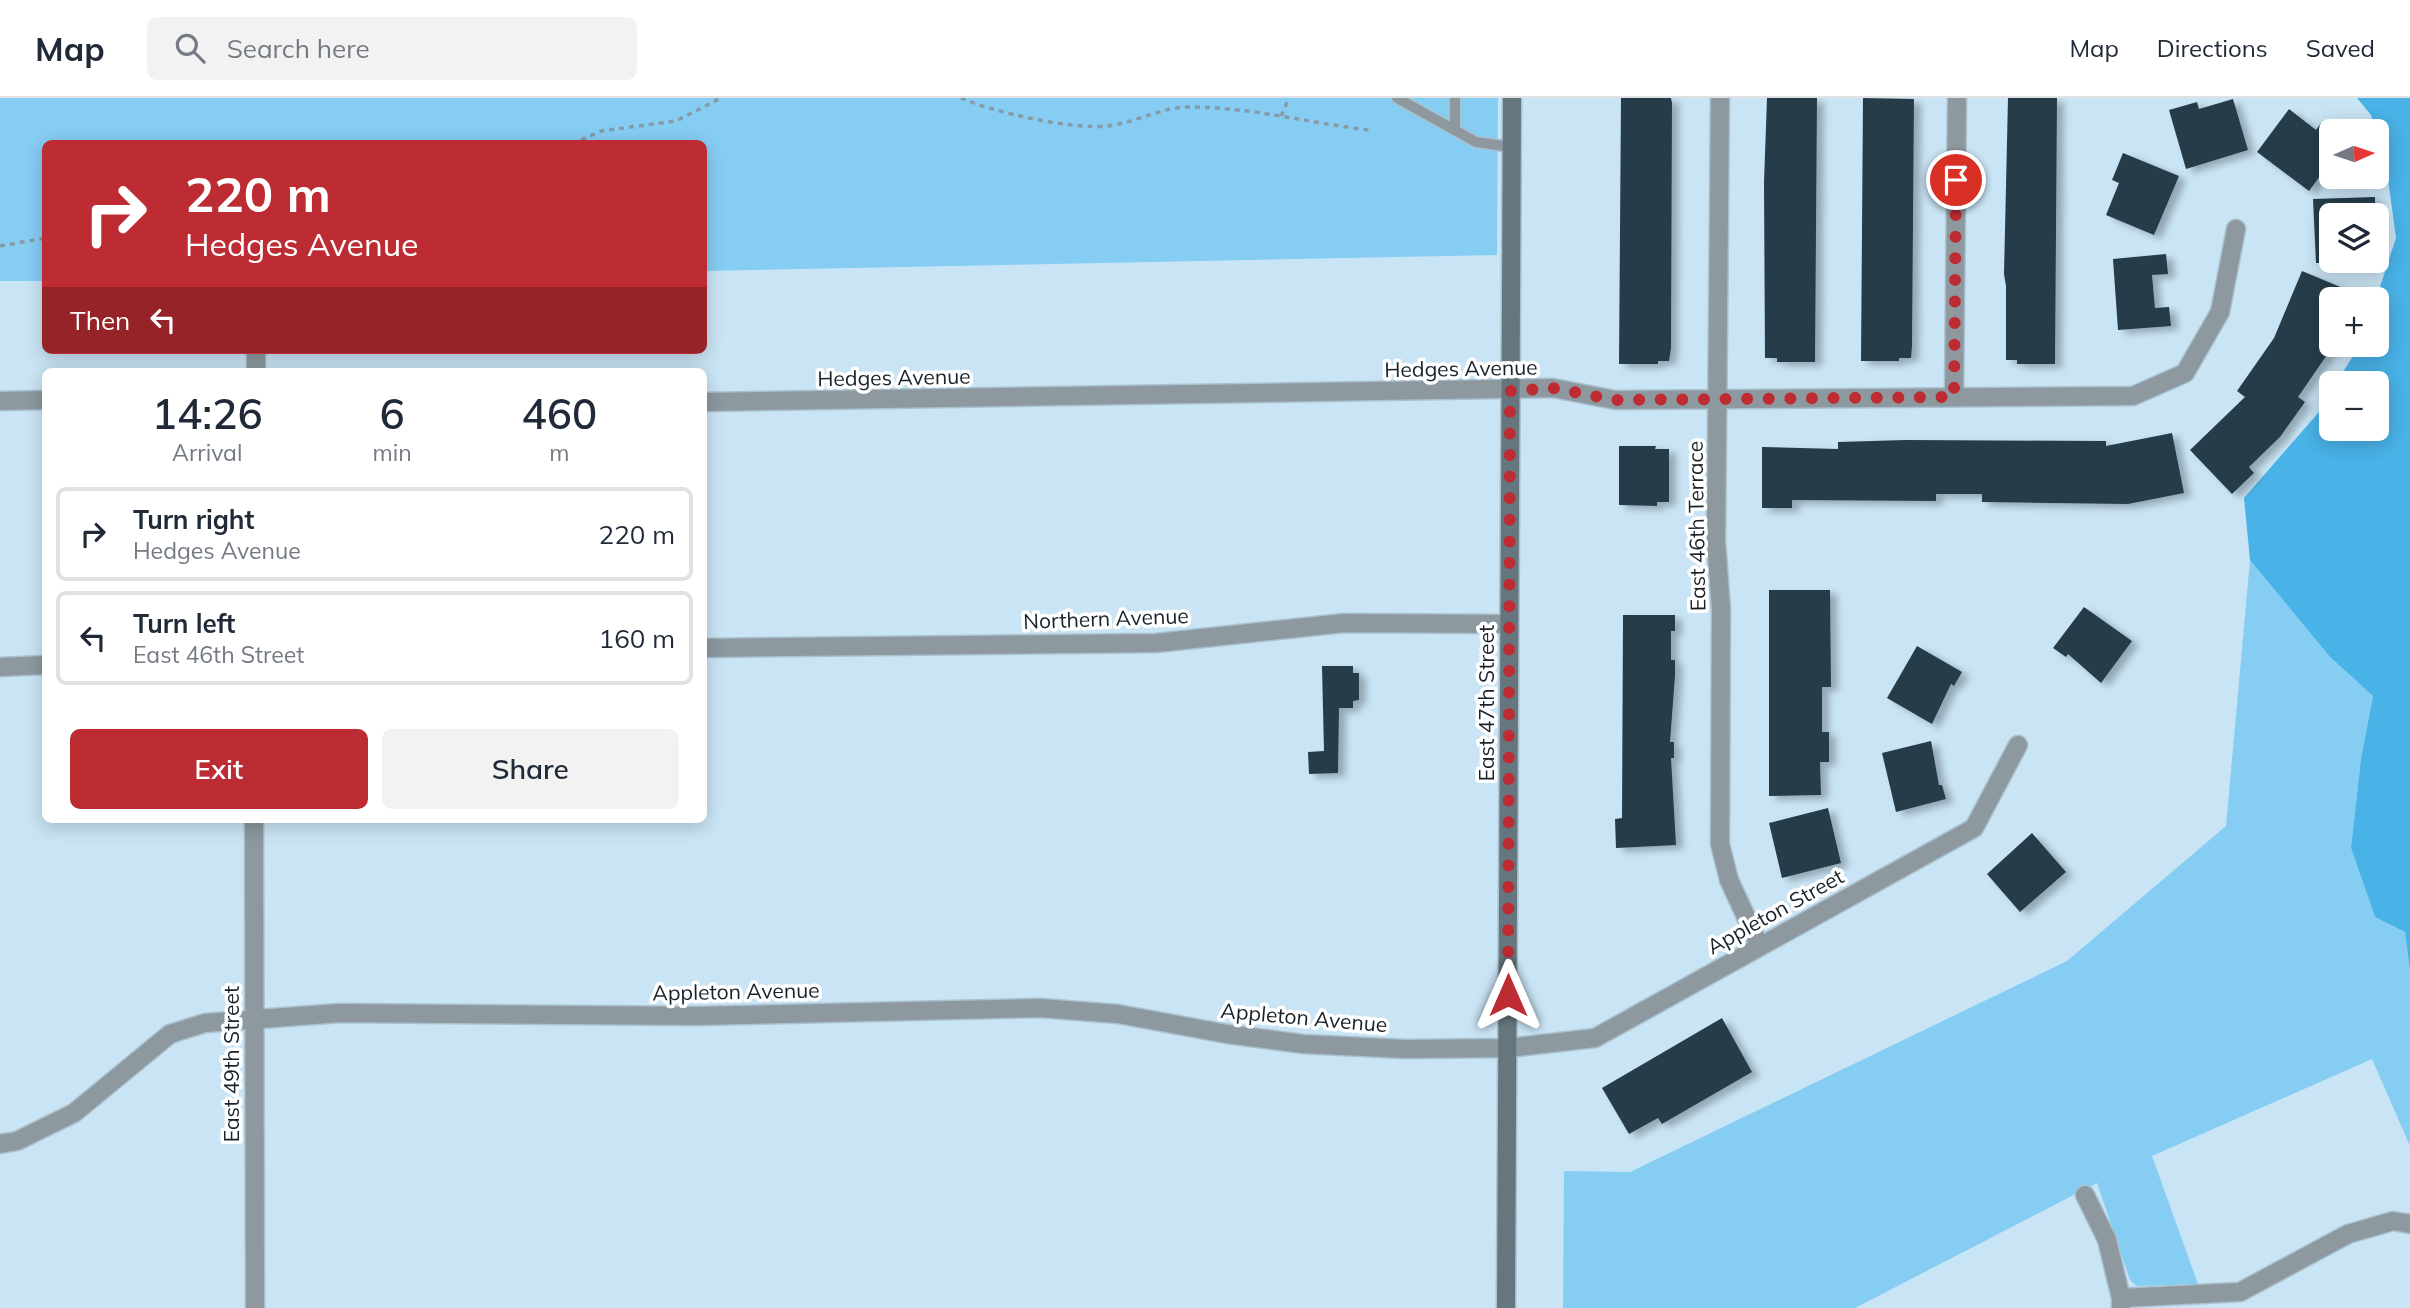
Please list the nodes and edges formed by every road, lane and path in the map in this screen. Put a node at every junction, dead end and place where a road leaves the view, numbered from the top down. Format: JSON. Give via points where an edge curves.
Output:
{"nodes":[{"id":1,"x":721,"y":98,"type":"edge"},
{"id":2,"x":961,"y":98,"type":"edge"},
{"id":3,"x":1289,"y":98,"type":"edge"},
{"id":4,"x":1397,"y":98,"type":"edge"},
{"id":5,"x":1455,"y":98,"type":"edge"},
{"id":6,"x":1512,"y":98,"type":"edge"},
{"id":7,"x":1720,"y":98,"type":"edge"},
{"id":8,"x":1957,"y":98,"type":"edge"},
{"id":9,"x":1410,"y":102,"type":"edge"},
{"id":10,"x":1281,"y":116,"type":"junction"},
{"id":11,"x":1369,"y":130,"type":"dead end"},
{"id":12,"x":1455,"y":130,"type":"junction"},
{"id":13,"x":581,"y":140,"type":"edge"},
{"id":14,"x":1511,"y":147,"type":"junction"},
{"id":15,"x":2236,"y":229,"type":"dead end"},
{"id":16,"x":42,"y":239,"type":"edge"},
{"id":17,"x":0,"y":246,"type":"edge"},
{"id":18,"x":1510,"y":391,"type":"junction"},
{"id":19,"x":1954,"y":397,"type":"junction"},
{"id":20,"x":1717,"y":399,"type":"junction"},
{"id":21,"x":42,"y":400,"type":"edge"},
{"id":22,"x":0,"y":401,"type":"edge"},
{"id":23,"x":707,"y":402,"type":"edge"},
{"id":24,"x":1510,"y":624,"type":"junction"},
{"id":25,"x":707,"y":648,"type":"edge"},
{"id":26,"x":42,"y":665,"type":"edge"},
{"id":27,"x":0,"y":667,"type":"edge"},
{"id":28,"x":2018,"y":745,"type":"dead end"},
{"id":29,"x":254,"y":823,"type":"edge"},
{"id":30,"x":1759,"y":946,"type":"junction"},
{"id":31,"x":254,"y":1020,"type":"junction"},
{"id":32,"x":1507,"y":1048,"type":"junction"},
{"id":33,"x":0,"y":1144,"type":"edge"},
{"id":34,"x":2085,"y":1195,"type":"dead end"},
{"id":35,"x":2410,"y":1224,"type":"edge"},
{"id":36,"x":2121,"y":1303,"type":"edge"},
{"id":37,"x":255,"y":1308,"type":"edge"},
{"id":38,"x":1506,"y":1308,"type":"edge"}],
"edges":[{"from":1,"to":13,"type":"path","via":[[676,121],[601,131]]},
{"from":2,"to":10,"type":"path","via":[[1050,121],[1105,126],[1170,108]]},
{"from":3,"to":10,"type":"path"},
{"from":4,"to":9,"type":"lane"},
{"from":5,"to":12,"type":"lane"},
{"from":6,"to":14,"type":"main road","name":"East 47th Street"},
{"from":7,"to":20,"type":"street","name":"East 46th Terrace"},
{"from":8,"to":19,"type":"street"},
{"from":9,"to":12,"type":"lane"},
{"from":10,"to":11,"type":"path"},
{"from":12,"to":14,"type":"lane","via":[[1476,142]]},
{"from":14,"to":18,"type":"main road","name":"East 47th Street"},
{"from":15,"to":19,"type":"street","name":"Hedges Avenue","via":[[2220,312],[2185,373],[2133,396]]},
{"from":16,"to":17,"type":"path"},
{"from":18,"to":20,"type":"street","name":"Hedges Avenue","via":[[1553,388],[1615,400]]},
{"from":18,"to":23,"type":"street","name":"Hedges Avenue"},
{"from":18,"to":24,"type":"main road","name":"East 47th Street"},
{"from":19,"to":20,"type":"street","name":"Hedges Avenue"},
{"from":20,"to":30,"type":"street","name":"East 46th Terrace","via":[[1720,844],[1729,880]]},
{"from":21,"to":22,"type":"street"},
{"from":24,"to":25,"type":"street","name":"Northern Avenue","via":[[1344,623],[1156,643]]},
{"from":24,"to":32,"type":"main road","name":"East 47th Street"},
{"from":26,"to":27,"type":"street"},
{"from":28,"to":30,"type":"street","name":"Appleton Street","via":[[1973,828]]},
{"from":29,"to":31,"type":"street","name":"East 49th Street"},
{"from":30,"to":32,"type":"street","name":"Appleton Street","via":[[1595,1038]]},
{"from":31,"to":32,"type":"street","name":"Appleton Avenue","via":[[340,1013],[696,1016],[1040,1008],[1118,1014],[1303,1044]]},
{"from":31,"to":33,"type":"street","name":"Appleton Avenue","via":[[205,1023],[170,1034],[74,1113]]},
{"from":31,"to":37,"type":"street","name":"East 49th Street"},
{"from":32,"to":38,"type":"main road","name":"East 47th Street"},
{"from":34,"to":36,"type":"street","via":[[2107,1240]]},
{"from":35,"to":36,"type":"street","via":[[2393,1221],[2348,1234],[2240,1292]]}]}
